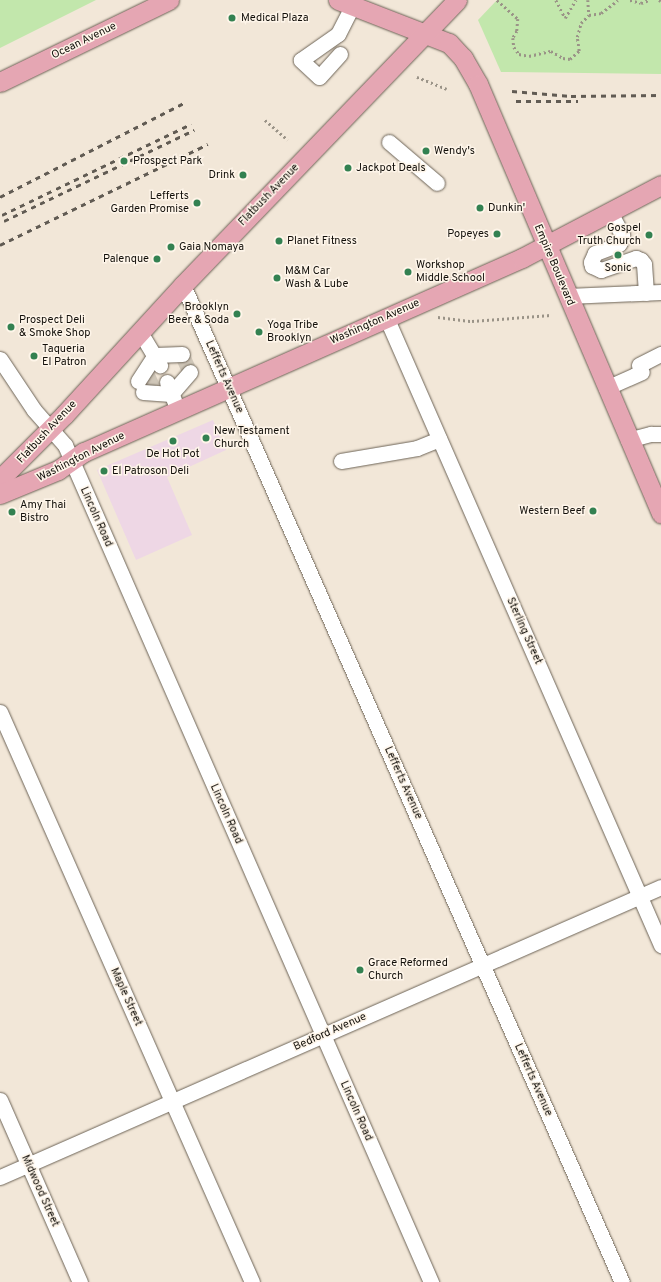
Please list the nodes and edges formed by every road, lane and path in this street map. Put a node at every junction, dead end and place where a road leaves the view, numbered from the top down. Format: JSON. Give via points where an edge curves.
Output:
{"nodes":[{"id":1,"x":169,"y":0,"type":"edge"},
{"id":2,"x":457,"y":0,"type":"edge"},
{"id":3,"x":497,"y":0,"type":"edge"},
{"id":4,"x":556,"y":0,"type":"edge"},
{"id":5,"x":576,"y":0,"type":"edge"},
{"id":6,"x":588,"y":0,"type":"edge"},
{"id":7,"x":618,"y":0,"type":"edge"},
{"id":8,"x":630,"y":0,"type":"edge"},
{"id":9,"x":649,"y":0,"type":"edge"},
{"id":10,"x":346,"y":3,"type":"edge"},
{"id":11,"x":589,"y":15,"type":"junction"},
{"id":12,"x":426,"y":32,"type":"junction"},
{"id":13,"x":340,"y":54,"type":"dead end"},
{"id":14,"x":417,"y":77,"type":"dead end"},
{"id":15,"x":0,"y":82,"type":"edge"},
{"id":16,"x":447,"y":89,"type":"dead end"},
{"id":17,"x":265,"y":120,"type":"dead end"},
{"id":18,"x":288,"y":140,"type":"dead end"},
{"id":19,"x":389,"y":142,"type":"dead end"},
{"id":20,"x":437,"y":183,"type":"dead end"},
{"id":21,"x":661,"y":185,"type":"edge"},
{"id":22,"x":610,"y":212,"type":"junction"},
{"id":23,"x":546,"y":246,"type":"junction"},
{"id":24,"x":183,"y":285,"type":"junction"},
{"id":25,"x":661,"y":292,"type":"edge"},
{"id":26,"x":646,"y":293,"type":"junction"},
{"id":27,"x":567,"y":296,"type":"junction"},
{"id":28,"x":551,"y":315,"type":"dead end"},
{"id":29,"x":386,"y":317,"type":"junction"},
{"id":30,"x":438,"y":317,"type":"dead end"},
{"id":31,"x":140,"y":332,"type":"junction"},
{"id":32,"x":661,"y":354,"type":"edge"},
{"id":33,"x":178,"y":356,"type":"dead end"},
{"id":34,"x":0,"y":358,"type":"edge"},
{"id":35,"x":157,"y":360,"type":"junction"},
{"id":36,"x":186,"y":373,"type":"dead end"},
{"id":37,"x":230,"y":387,"type":"junction"},
{"id":38,"x":606,"y":388,"type":"junction"},
{"id":39,"x":157,"y":389,"type":"junction"},
{"id":40,"x":51,"y":428,"type":"junction"},
{"id":41,"x":661,"y":434,"type":"edge"},
{"id":42,"x":440,"y":439,"type":"junction"},
{"id":43,"x":628,"y":440,"type":"junction"},
{"id":44,"x":72,"y":460,"type":"junction"},
{"id":45,"x":341,"y":461,"type":"dead end"},
{"id":46,"x":0,"y":479,"type":"edge"},
{"id":47,"x":0,"y":494,"type":"edge"},
{"id":48,"x":661,"y":514,"type":"edge"},
{"id":49,"x":0,"y":712,"type":"edge"},
{"id":50,"x":661,"y":887,"type":"edge"},
{"id":51,"x":640,"y":897,"type":"junction"},
{"id":52,"x":661,"y":945,"type":"edge"},
{"id":53,"x":482,"y":965,"type":"junction"},
{"id":54,"x":323,"y":1035,"type":"junction"},
{"id":55,"x":0,"y":1100,"type":"edge"},
{"id":56,"x":172,"y":1102,"type":"junction"},
{"id":57,"x":28,"y":1164,"type":"junction"},
{"id":58,"x":0,"y":1177,"type":"edge"},
{"id":59,"x":80,"y":1282,"type":"edge"},
{"id":60,"x":252,"y":1282,"type":"edge"},
{"id":61,"x":431,"y":1282,"type":"edge"},
{"id":62,"x":622,"y":1282,"type":"edge"}],
"edges":[{"from":1,"to":15,"type":"main road","name":"Ocean Avenue"},
{"from":2,"to":12,"type":"main road","name":"Flatbush Avenue"},
{"from":3,"to":11,"type":"path","via":[[518,19],[513,38],[514,47],[519,54],[529,56],[551,51],[563,58],[575,56],[579,51],[578,30]]},
{"from":4,"to":5,"type":"path","via":[[565,18]]},
{"from":6,"to":11,"type":"path"},
{"from":7,"to":11,"type":"path","via":[[601,13]]},
{"from":8,"to":9,"type":"path","via":[[641,3]]},
{"from":10,"to":12,"type":"main road"},
{"from":10,"to":13,"type":"street","via":[[338,34],[301,60],[319,76]]},
{"from":12,"to":23,"type":"main road","name":"Empire Boulevard","via":[[449,43],[463,58],[478,84]]},
{"from":12,"to":24,"type":"main road","name":"Flatbush Avenue"},
{"from":14,"to":16,"type":"path"},
{"from":17,"to":18,"type":"path"},
{"from":19,"to":20,"type":"street"},
{"from":21,"to":22,"type":"main road","name":"Washington Avenue"},
{"from":22,"to":23,"type":"main road","name":"Washington Avenue"},
{"from":22,"to":26,"type":"street","via":[[622,235],[621,240],[619,244],[595,253],[592,266],[601,270],[636,258],[641,260],[644,264]]},
{"from":23,"to":27,"type":"main road","name":"Empire Boulevard"},
{"from":23,"to":29,"type":"main road","name":"Washington Avenue"},
{"from":24,"to":31,"type":"main road","name":"Flatbush Avenue"},
{"from":24,"to":37,"type":"street","name":"Lefferts Avenue"},
{"from":25,"to":26,"type":"street"},
{"from":26,"to":27,"type":"street"},
{"from":27,"to":38,"type":"main road","name":"Empire Boulevard"},
{"from":28,"to":30,"type":"path","via":[[472,321]]},
{"from":29,"to":37,"type":"main road","name":"Washington Avenue"},
{"from":29,"to":42,"type":"street","name":"Sterling Street"},
{"from":31,"to":35,"type":"street"},
{"from":31,"to":40,"type":"main road","name":"Flatbush Avenue"},
{"from":32,"to":38,"type":"street"},
{"from":33,"to":35,"type":"street"},
{"from":34,"to":40,"type":"street","name":"Lincoln Road","via":[[34,410]]},
{"from":35,"to":39,"type":"street"},
{"from":36,"to":39,"type":"street"},
{"from":37,"to":39,"type":"main road","name":"Washington Avenue"},
{"from":37,"to":53,"type":"street","name":"Lefferts Avenue"},
{"from":38,"to":43,"type":"main road","name":"Empire Boulevard"},
{"from":39,"to":44,"type":"main road","name":"Washington Avenue"},
{"from":40,"to":44,"type":"street","name":"Lincoln Road","via":[[62,440]]},
{"from":40,"to":46,"type":"main road","name":"Flatbush Avenue"},
{"from":41,"to":43,"type":"street"},
{"from":42,"to":45,"type":"street","via":[[418,448]]},
{"from":42,"to":51,"type":"street","name":"Sterling Street"},
{"from":43,"to":48,"type":"main road","name":"Empire Boulevard"},
{"from":44,"to":47,"type":"main road","name":"Washington Avenue","via":[[58,470]]},
{"from":44,"to":54,"type":"street","name":"Lincoln Road"},
{"from":49,"to":56,"type":"street","name":"Maple Street"},
{"from":50,"to":51,"type":"street","name":"Bedford Avenue"},
{"from":51,"to":52,"type":"street","name":"Sterling Street"},
{"from":51,"to":53,"type":"street","name":"Bedford Avenue"},
{"from":53,"to":54,"type":"street","name":"Bedford Avenue"},
{"from":53,"to":62,"type":"street","name":"Lefferts Avenue"},
{"from":54,"to":56,"type":"street","name":"Bedford Avenue"},
{"from":54,"to":61,"type":"street","name":"Lincoln Road"},
{"from":55,"to":57,"type":"street","name":"Midwood Street"},
{"from":56,"to":57,"type":"street","name":"Bedford Avenue"},
{"from":56,"to":60,"type":"street","name":"Maple Street"},
{"from":57,"to":58,"type":"street","name":"Bedford Avenue"},
{"from":57,"to":59,"type":"street","name":"Midwood Street"}]}
